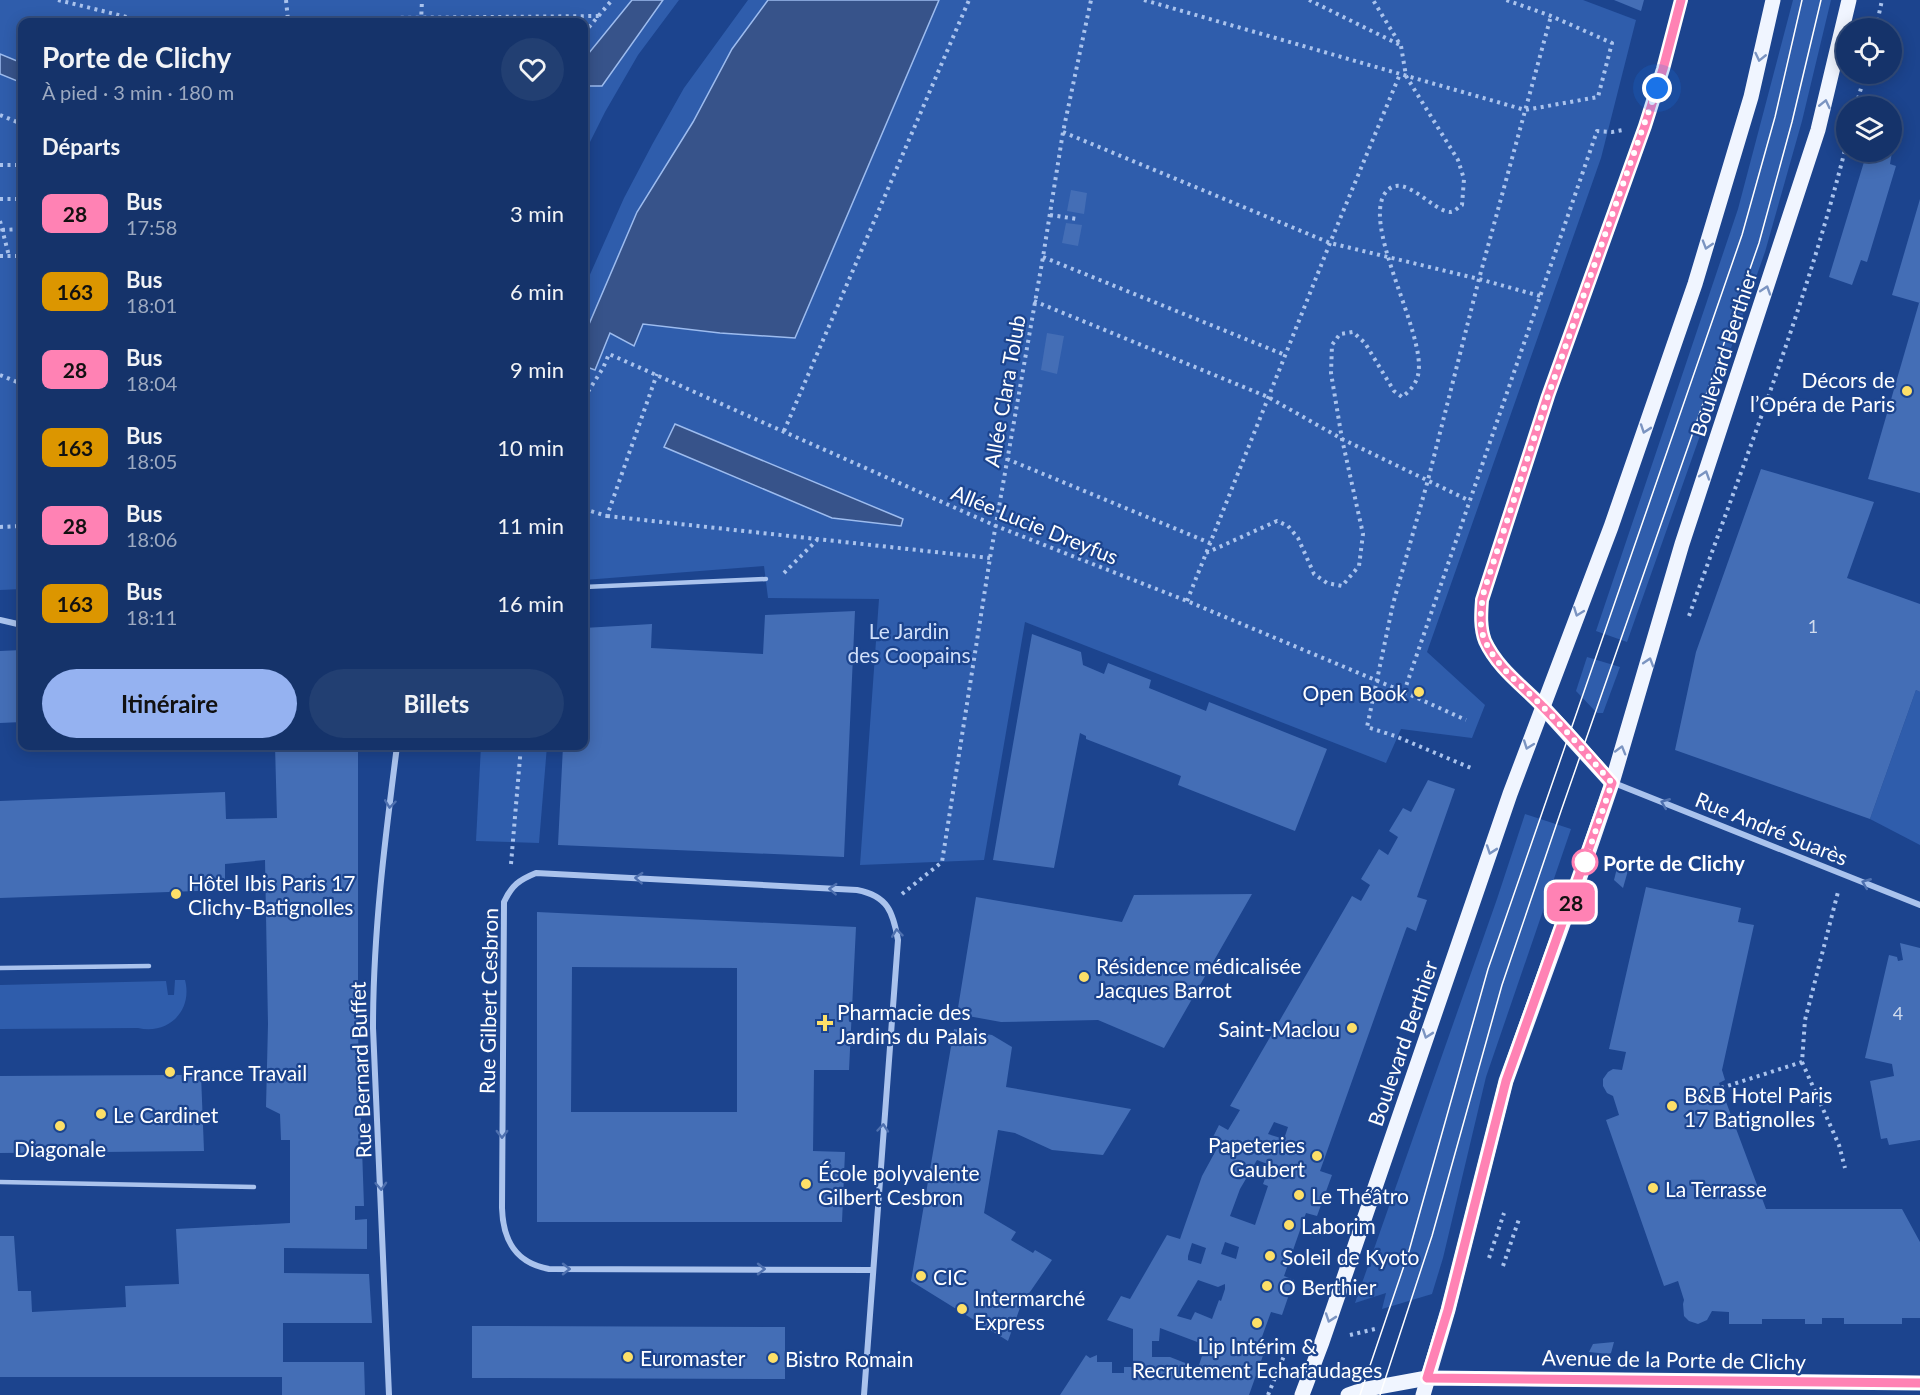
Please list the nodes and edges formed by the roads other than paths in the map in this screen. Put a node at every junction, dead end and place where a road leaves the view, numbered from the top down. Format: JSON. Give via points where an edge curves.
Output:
{"nodes":[{"id":1,"x":1681,"y":0,"type":"edge"},
{"id":2,"x":1773,"y":0,"type":"edge"},
{"id":3,"x":1849,"y":0,"type":"edge"},
{"id":4,"x":766,"y":579,"type":"road end"},
{"id":5,"x":588,"y":587,"type":"edge"},
{"id":6,"x":0,"y":620,"type":"edge"},
{"id":7,"x":18,"y":624,"type":"edge"},
{"id":8,"x":1542,"y":706,"type":"junction"},
{"id":9,"x":397,"y":750,"type":"edge"},
{"id":10,"x":1612,"y":783,"type":"junction"},
{"id":11,"x":1920,"y":905,"type":"edge"},
{"id":12,"x":149,"y":966,"type":"dead end"},
{"id":13,"x":0,"y":968,"type":"edge"},
{"id":14,"x":0,"y":1182,"type":"edge"},
{"id":15,"x":254,"y":1187,"type":"dead end"},
{"id":16,"x":872,"y":1270,"type":"junction"},
{"id":17,"x":1427,"y":1378,"type":"junction"},
{"id":18,"x":1920,"y":1383,"type":"edge"},
{"id":19,"x":389,"y":1395,"type":"edge"},
{"id":20,"x":864,"y":1395,"type":"edge"},
{"id":21,"x":1302,"y":1395,"type":"edge"},
{"id":22,"x":1348,"y":1395,"type":"edge"},
{"id":23,"x":1423,"y":1395,"type":"edge"}],
"edges":[{"from":1,"to":8,"type":"street","via":[[1645,126],[1548,396],[1482,600],[1482,629],[1488,647],[1501,666]]},
{"from":2,"to":8,"type":"main road","name":"Boulevard Berthier","one_way":true,"via":[[1752,97],[1695,284],[1611,526]]},
{"from":10,"to":3,"type":"main road","name":"Boulevard Berthier","one_way":true,"via":[[1682,544],[1818,130]]},
{"from":4,"to":5,"type":"lane"},
{"from":6,"to":7,"type":"street"},
{"from":8,"to":10,"type":"main road"},
{"from":8,"to":21,"type":"main road","name":"Boulevard Berthier","one_way":true},
{"from":9,"to":19,"type":"street","name":"Rue Bernard Buffet","one_way":true,"via":[[373,988]]},
{"from":11,"to":10,"type":"street","name":"Rue André Suarès","one_way":true},
{"from":10,"to":17,"type":"main road","name":"Boulevard Berthier","via":[[1506,1081]]},
{"from":12,"to":13,"type":"lane"},
{"from":14,"to":15,"type":"lane"},
{"from":16,"to":16,"type":"street","name":"Rue Gilbert Cesbron","one_way":true,"via":[[898,940],[887,905],[878,897],[857,890],[536,873],[510,888],[504,902],[502,1209],[505,1235],[513,1249],[533,1264],[549,1269]]},
{"from":16,"to":20,"type":"street"},
{"from":17,"to":18,"type":"main road","name":"Avenue de la Porte de Clichy"},
{"from":17,"to":22,"type":"main road","name":"Avenue de la Porte de Clichy"},
{"from":17,"to":23,"type":"main road","name":"Boulevard Berthier"}]}
